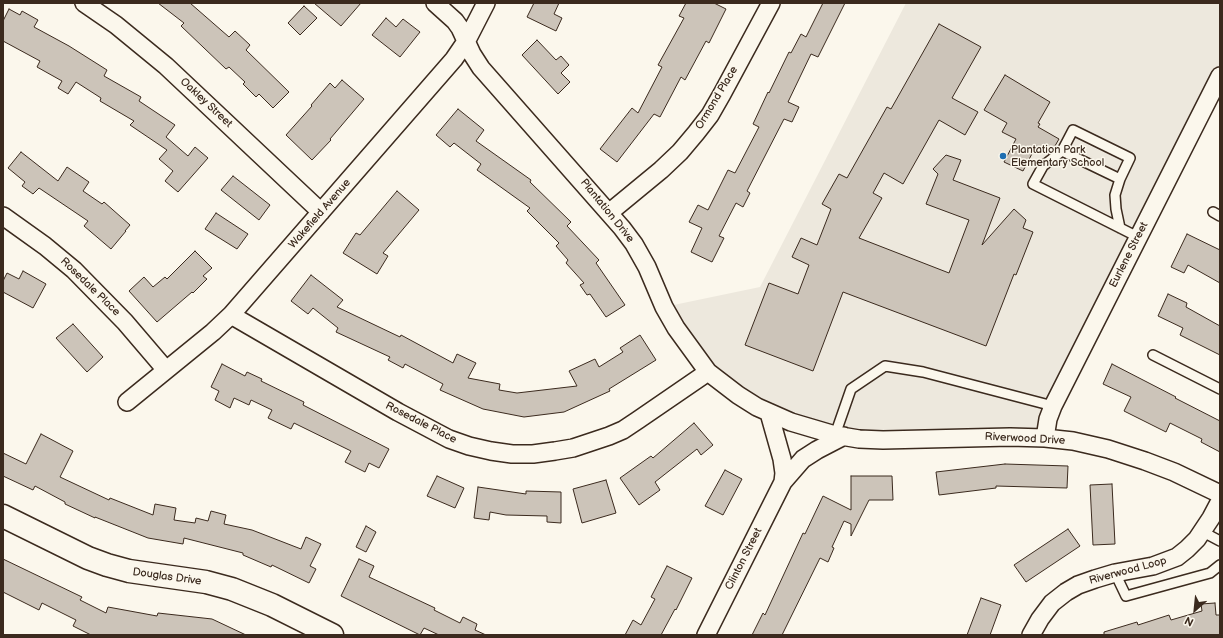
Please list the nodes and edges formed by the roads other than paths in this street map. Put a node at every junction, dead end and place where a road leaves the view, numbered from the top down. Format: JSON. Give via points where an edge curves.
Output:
{"nodes":[{"id":1,"x":84,"y":3,"type":"edge"},
{"id":2,"x":435,"y":3,"type":"edge"},
{"id":3,"x":486,"y":3,"type":"edge"},
{"id":4,"x":771,"y":3,"type":"edge"},
{"id":5,"x":467,"y":40,"type":"junction"},
{"id":6,"x":1220,"y":76,"type":"edge"},
{"id":7,"x":1062,"y":151,"type":"junction"},
{"id":8,"x":1120,"y":179,"type":"junction"},
{"id":9,"x":321,"y":212,"type":"junction"},
{"id":10,"x":610,"y":212,"type":"junction"},
{"id":11,"x":3,"y":216,"type":"edge"},
{"id":12,"x":1120,"y":228,"type":"junction"},
{"id":13,"x":1138,"y":237,"type":"junction"},
{"id":14,"x":231,"y":315,"type":"junction"},
{"id":15,"x":1153,"y":355,"type":"dead end"},
{"id":16,"x":166,"y":370,"type":"junction"},
{"id":17,"x":708,"y":372,"type":"junction"},
{"id":18,"x":1220,"y":389,"type":"edge"},
{"id":19,"x":127,"y":402,"type":"dead end"},
{"id":20,"x":1053,"y":406,"type":"junction"},
{"id":21,"x":769,"y":413,"type":"junction"},
{"id":22,"x":840,"y":436,"type":"junction"},
{"id":23,"x":1045,"y":438,"type":"junction"},
{"id":24,"x":783,"y":482,"type":"junction"},
{"id":25,"x":1220,"y":494,"type":"edge"},
{"id":26,"x":1220,"y":501,"type":"edge"},
{"id":27,"x":3,"y":516,"type":"edge"},
{"id":28,"x":1202,"y":532,"type":"junction"},
{"id":29,"x":1220,"y":541,"type":"edge"},
{"id":30,"x":1220,"y":565,"type":"edge"},
{"id":31,"x":1115,"y":573,"type":"junction"},
{"id":32,"x":332,"y":635,"type":"edge"},
{"id":33,"x":706,"y":635,"type":"edge"},
{"id":34,"x":1031,"y":635,"type":"edge"}],
"edges":[{"from":1,"to":9,"type":"street","name":"Oakley Street","via":[[116,25],[166,66]]},
{"from":2,"to":5,"type":"street","name":"Plantation Drive","via":[[456,21]]},
{"from":3,"to":5,"type":"street","name":"Wakefield Avenue"},
{"from":4,"to":10,"type":"street","name":"Ormond Place","via":[[714,108],[696,133],[661,170]]},
{"from":5,"to":9,"type":"street","name":"Wakefield Avenue","via":[[446,69]]},
{"from":5,"to":10,"type":"street","name":"Plantation Drive","via":[[481,68]]},
{"from":6,"to":13,"type":"street","name":"Eurlene Street"},
{"from":7,"to":8,"type":"lane"},
{"from":7,"to":8,"type":"lane","via":[[1073,130],[1130,158]]},
{"from":7,"to":12,"type":"lane","via":[[1043,166],[1033,184]]},
{"from":8,"to":12,"type":"lane","via":[[1115,195]]},
{"from":9,"to":14,"type":"street","name":"Wakefield Avenue"},
{"from":10,"to":17,"type":"street","name":"Plantation Drive","via":[[634,244],[676,328]]},
{"from":11,"to":16,"type":"street","name":"Rosedale Place","via":[[74,270],[125,322]]},
{"from":12,"to":13,"type":"lane"},
{"from":13,"to":20,"type":"street","name":"Eurlene Street"},
{"from":14,"to":16,"type":"street","name":"Wakefield Avenue"},
{"from":14,"to":17,"type":"street","name":"Rosedale Place","via":[[449,439],[469,446],[512,454],[555,451],[588,444],[609,436],[623,430]]},
{"from":15,"to":18,"type":"lane"},
{"from":16,"to":19,"type":"street","name":"Wakefield Avenue"},
{"from":17,"to":21,"type":"street","name":"Plantation Drive","via":[[738,395]]},
{"from":20,"to":22,"type":"lane","via":[[923,372],[886,366],[851,389]]},
{"from":20,"to":23,"type":"street","name":"Eurlene Street"},
{"from":21,"to":22,"type":"street","name":"Plantation Drive"},
{"from":21,"to":24,"type":"street","name":"Clinton Street","via":[[782,459]]},
{"from":22,"to":23,"type":"street","name":"Riverwood Drive","via":[[883,440]]},
{"from":22,"to":24,"type":"street","name":"Clinton Street","via":[[802,459]]},
{"from":23,"to":25,"type":"street","name":"Riverwood Drive","via":[[1073,441],[1138,458]]},
{"from":24,"to":33,"type":"street","name":"Clinton Street"},
{"from":26,"to":28,"type":"street","name":"Riverwood Loop"},
{"from":27,"to":32,"type":"street","name":"Douglas Drive","via":[[107,565],[129,572],[206,582],[232,589],[272,605]]},
{"from":28,"to":29,"type":"lane"},
{"from":28,"to":31,"type":"street","name":"Riverwood Loop","via":[[1177,557],[1153,566]]},
{"from":30,"to":31,"type":"lane","via":[[1210,573],[1126,596]]},
{"from":31,"to":34,"type":"street","name":"Riverwood Loop","via":[[1078,585],[1066,592],[1052,603]]}]}
